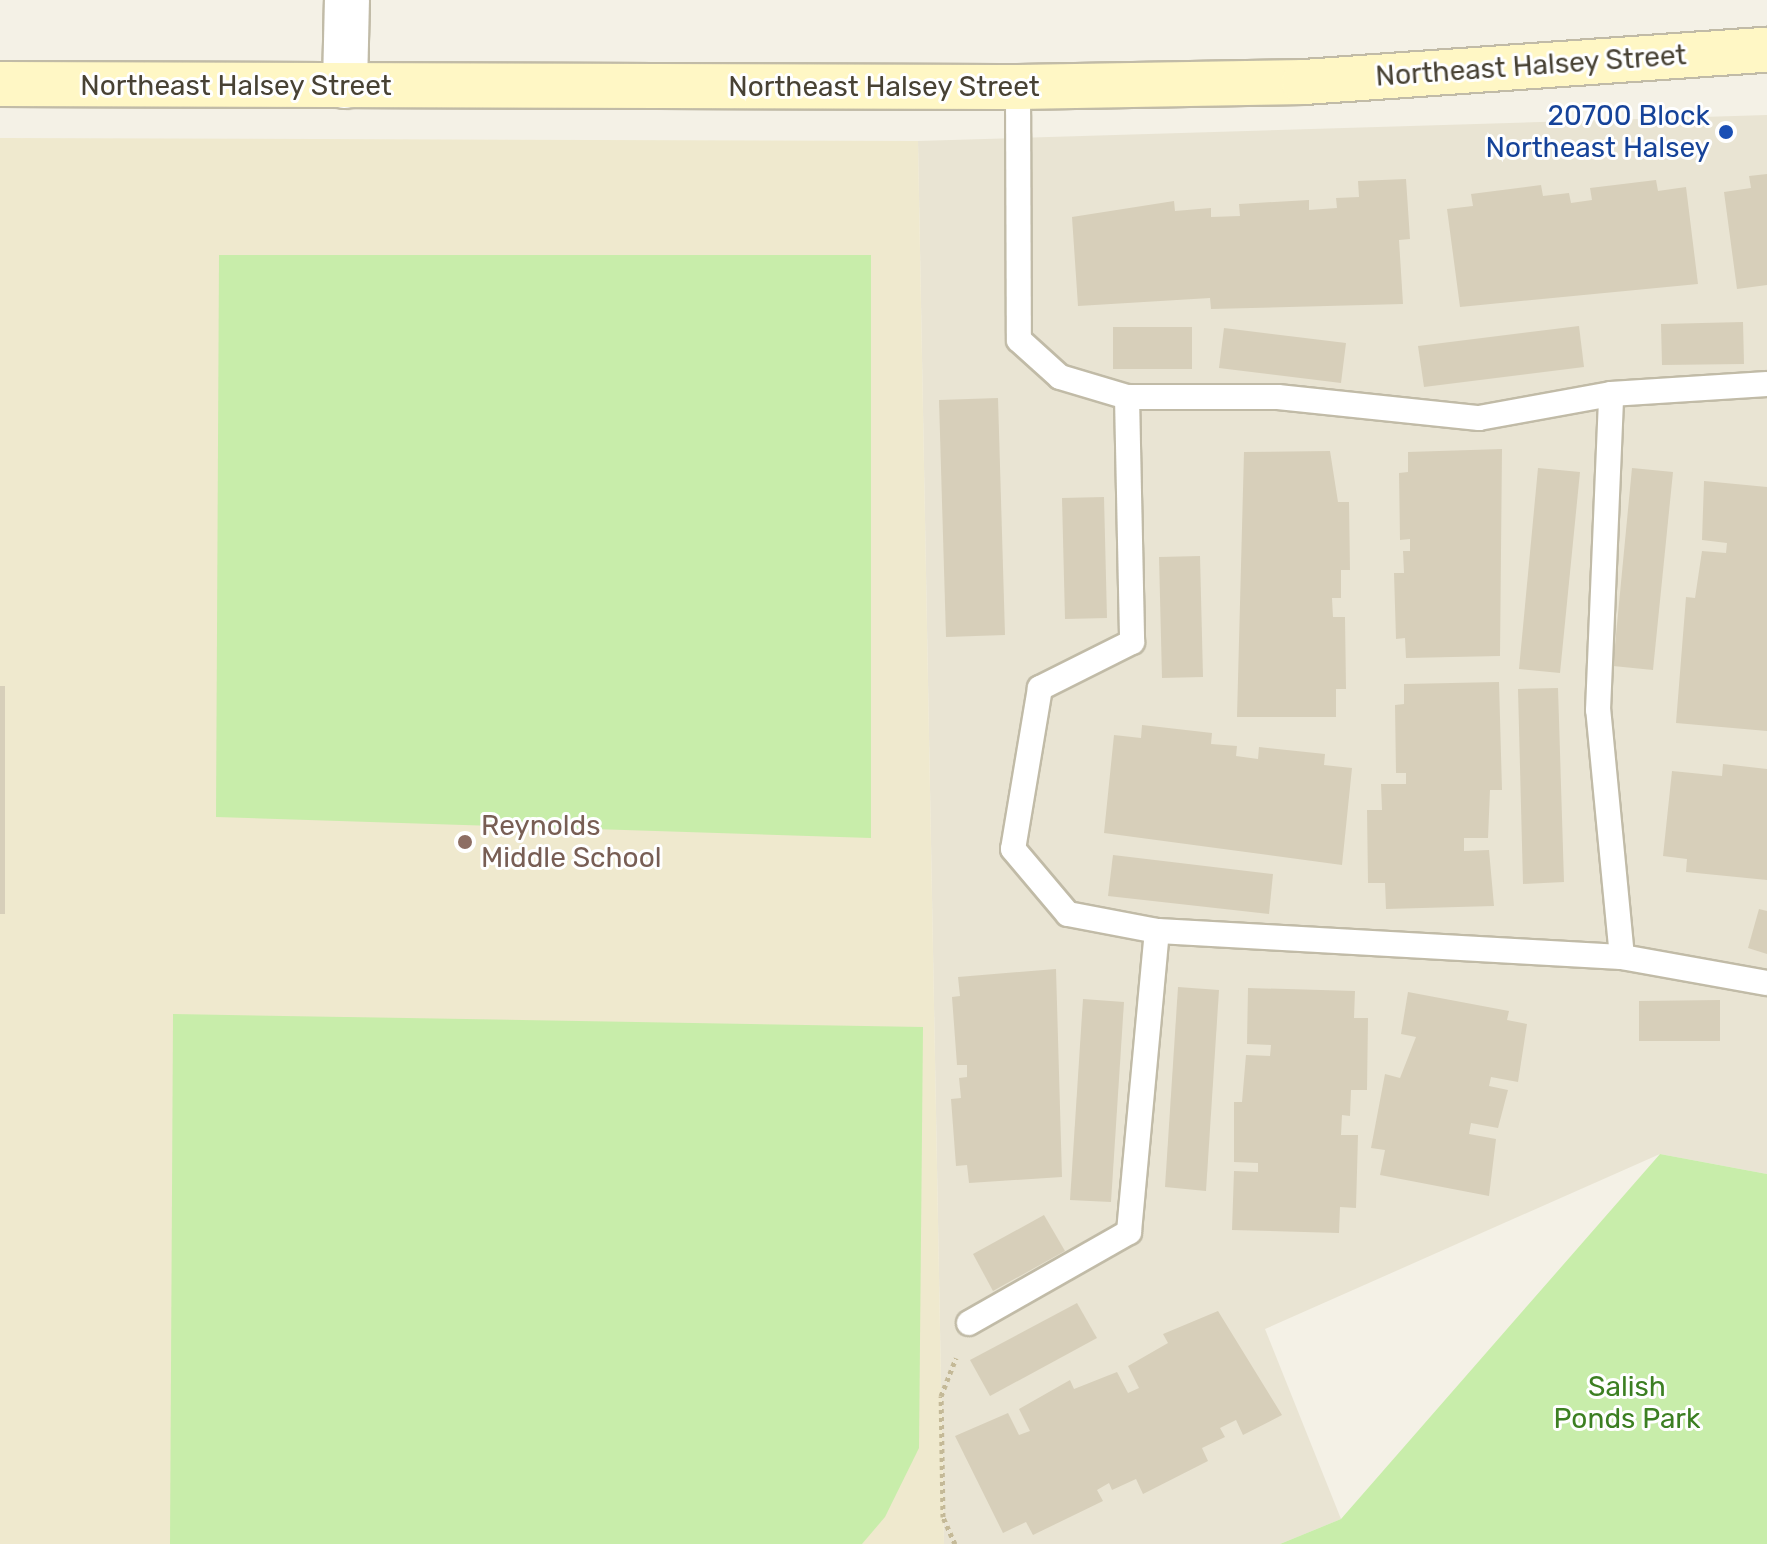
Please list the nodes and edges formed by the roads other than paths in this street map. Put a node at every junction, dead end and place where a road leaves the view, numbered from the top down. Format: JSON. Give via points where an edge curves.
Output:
{"nodes":[{"id":1,"x":347,"y":0,"type":"edge"},
{"id":2,"x":1767,"y":50,"type":"edge"},
{"id":3,"x":0,"y":84,"type":"edge"},
{"id":4,"x":345,"y":86,"type":"junction"},
{"id":5,"x":1018,"y":87,"type":"junction"},
{"id":6,"x":1767,"y":384,"type":"edge"},
{"id":7,"x":1611,"y":394,"type":"junction"},
{"id":8,"x":1127,"y":397,"type":"junction"},
{"id":9,"x":1157,"y":931,"type":"junction"},
{"id":10,"x":1622,"y":957,"type":"junction"},
{"id":11,"x":1767,"y":983,"type":"edge"},
{"id":12,"x":969,"y":1323,"type":"road end"}],
"edges":[{"from":1,"to":4,"type":"street"},
{"from":2,"to":5,"type":"street","name":"Northeast Halsey Street","via":[[1304,82]]},
{"from":3,"to":4,"type":"street","name":"Northeast Halsey Street"},
{"from":4,"to":5,"type":"street","name":"Northeast Halsey Street"},
{"from":5,"to":8,"type":"lane","via":[[1019,340],[1060,377]]},
{"from":6,"to":7,"type":"lane"},
{"from":7,"to":8,"type":"lane","via":[[1479,418],[1278,397]]},
{"from":7,"to":10,"type":"lane","via":[[1598,710]]},
{"from":8,"to":9,"type":"lane","via":[[1132,642],[1040,688],[1013,849],[1068,914]]},
{"from":9,"to":10,"type":"lane"},
{"from":9,"to":12,"type":"lane","via":[[1129,1232]]},
{"from":10,"to":11,"type":"lane"}]}
